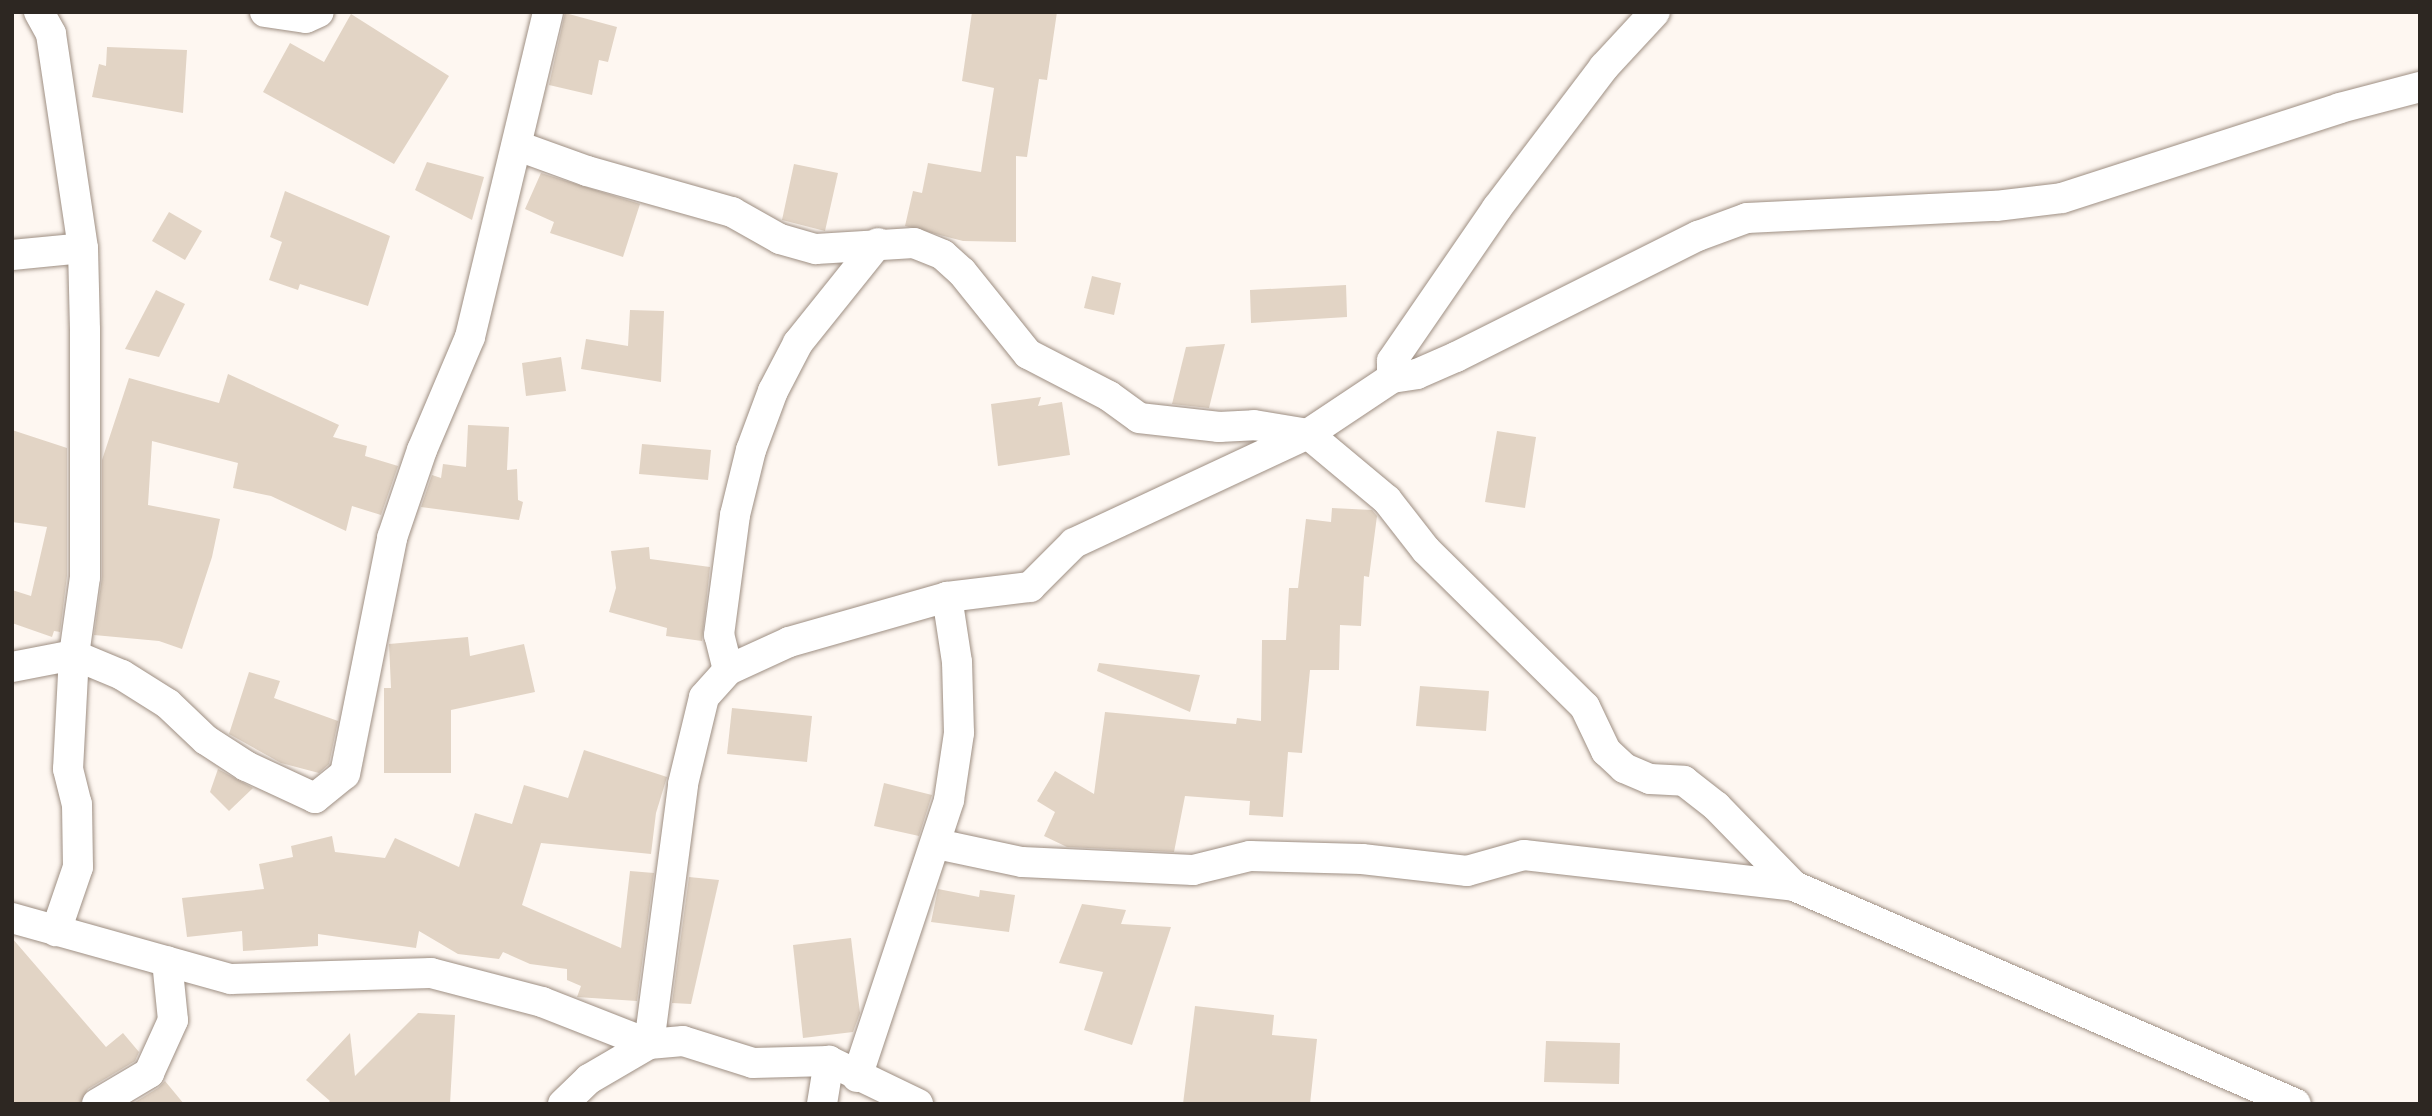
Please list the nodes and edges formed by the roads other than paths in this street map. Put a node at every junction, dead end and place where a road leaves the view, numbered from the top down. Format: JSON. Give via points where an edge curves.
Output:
{"nodes":[{"id":1,"x":39,"y":12,"type":"edge"},
{"id":2,"x":265,"y":12,"type":"edge"},
{"id":3,"x":318,"y":12,"type":"edge"},
{"id":4,"x":548,"y":12,"type":"edge"},
{"id":5,"x":1656,"y":12,"type":"edge"},
{"id":6,"x":2420,"y":88,"type":"edge"},
{"id":7,"x":518,"y":146,"type":"junction"},
{"id":8,"x":878,"y":243,"type":"junction"},
{"id":9,"x":83,"y":248,"type":"junction"},
{"id":10,"x":12,"y":255,"type":"edge"},
{"id":11,"x":1392,"y":378,"type":"junction"},
{"id":12,"x":1308,"y":434,"type":"junction"},
{"id":13,"x":947,"y":597,"type":"junction"},
{"id":14,"x":74,"y":655,"type":"junction"},
{"id":15,"x":12,"y":667,"type":"edge"},
{"id":16,"x":729,"y":670,"type":"junction"},
{"id":17,"x":937,"y":844,"type":"junction"},
{"id":18,"x":1794,"y":886,"type":"junction"},
{"id":19,"x":12,"y":918,"type":"edge"},
{"id":20,"x":56,"y":931,"type":"junction"},
{"id":21,"x":167,"y":961,"type":"junction"},
{"id":22,"x":649,"y":1044,"type":"junction"},
{"id":23,"x":829,"y":1061,"type":"junction"},
{"id":24,"x":858,"y":1077,"type":"junction"},
{"id":25,"x":97,"y":1104,"type":"edge"},
{"id":26,"x":563,"y":1104,"type":"edge"},
{"id":27,"x":822,"y":1104,"type":"edge"},
{"id":28,"x":918,"y":1104,"type":"edge"},
{"id":29,"x":2296,"y":1104,"type":"edge"}],
"edges":[{"from":1,"to":9,"type":"street","via":[[51,34]]},
{"from":2,"to":3,"type":"street","via":[[306,18]]},
{"from":4,"to":7,"type":"street","via":[[525,96]]},
{"from":5,"to":11,"type":"street","via":[[1604,67],[1497,208],[1392,361]]},
{"from":6,"to":11,"type":"street","via":[[2340,108],[2062,198],[1997,206],[1747,218],[1698,236],[1456,357],[1417,374]]},
{"from":7,"to":8,"type":"street","via":[[587,171],[732,212],[780,239],[816,249]]},
{"from":7,"to":14,"type":"street","via":[[470,337],[422,450],[392,538],[345,774],[315,798],[246,766],[206,740],[168,704],[122,675]]},
{"from":8,"to":12,"type":"street","via":[[914,243],[943,255],[1028,354],[1109,396],[1139,418],[1219,427],[1254,425]]},
{"from":8,"to":16,"type":"street","via":[[797,343],[751,450],[735,515],[719,635]]},
{"from":9,"to":10,"type":"street"},
{"from":9,"to":14,"type":"street","via":[[85,577]]},
{"from":11,"to":12,"type":"street"},
{"from":12,"to":13,"type":"street","via":[[1074,543],[1030,587]]},
{"from":12,"to":18,"type":"street","via":[[1387,500],[1426,550],[1585,707],[1606,751],[1624,768],[1650,779],[1684,781],[1716,806]]},
{"from":13,"to":16,"type":"street","via":[[789,642]]},
{"from":13,"to":17,"type":"street","via":[[957,662],[959,733]]},
{"from":14,"to":15,"type":"street"},
{"from":14,"to":20,"type":"street","via":[[68,769],[77,804],[78,867]]},
{"from":16,"to":22,"type":"street","via":[[704,697],[683,783]]},
{"from":17,"to":18,"type":"street","via":[[1022,862],[1193,870],[1250,856],[1362,859],[1467,871],[1524,855]]},
{"from":17,"to":24,"type":"street"},
{"from":18,"to":29,"type":"street"},
{"from":19,"to":20,"type":"street"},
{"from":20,"to":21,"type":"street"},
{"from":21,"to":22,"type":"street","via":[[231,979],[431,973],[542,1002]]},
{"from":21,"to":25,"type":"street","via":[[173,1020],[149,1073]]},
{"from":22,"to":23,"type":"street","via":[[683,1041],[753,1063]]},
{"from":22,"to":26,"type":"street","via":[[589,1079]]},
{"from":23,"to":24,"type":"street"},
{"from":23,"to":27,"type":"street"},
{"from":24,"to":28,"type":"street"}]}
